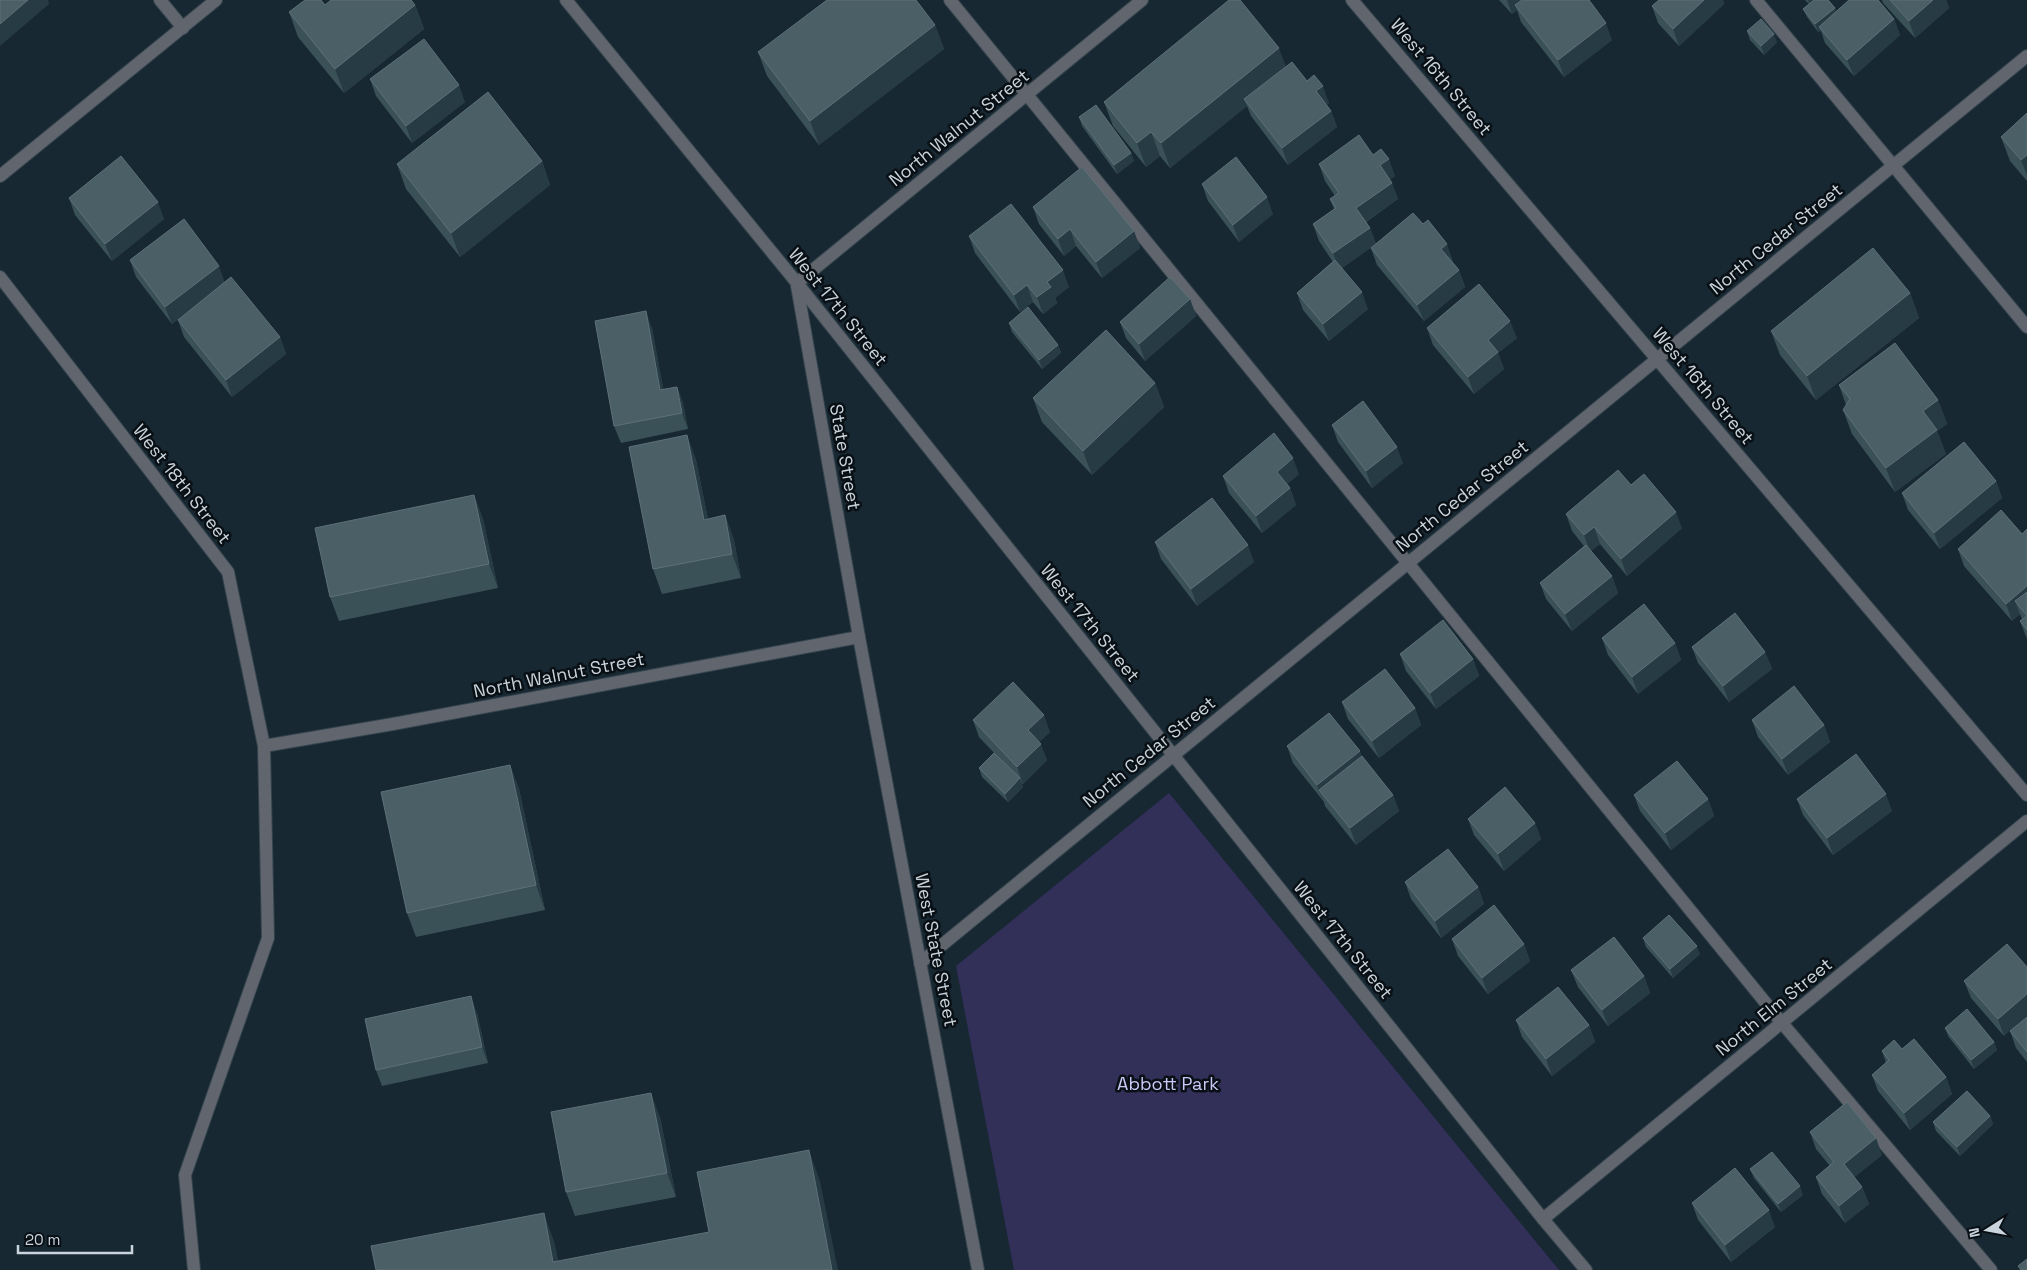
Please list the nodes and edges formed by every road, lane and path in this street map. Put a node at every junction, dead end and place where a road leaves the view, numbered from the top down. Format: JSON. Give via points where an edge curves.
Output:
{"nodes":[{"id":1,"x":160,"y":0,"type":"edge"},
{"id":2,"x":216,"y":0,"type":"edge"},
{"id":3,"x":566,"y":0,"type":"edge"},
{"id":4,"x":950,"y":0,"type":"edge"},
{"id":5,"x":1142,"y":0,"type":"edge"},
{"id":6,"x":1352,"y":0,"type":"edge"},
{"id":7,"x":1756,"y":0,"type":"edge"},
{"id":8,"x":183,"y":28,"type":"junction"},
{"id":9,"x":2027,"y":56,"type":"edge"},
{"id":10,"x":1027,"y":95,"type":"junction"},
{"id":11,"x":1894,"y":166,"type":"junction"},
{"id":12,"x":0,"y":176,"type":"edge"},
{"id":13,"x":0,"y":277,"type":"edge"},
{"id":14,"x":797,"y":283,"type":"junction"},
{"id":15,"x":2027,"y":326,"type":"edge"},
{"id":16,"x":1657,"y":359,"type":"junction"},
{"id":17,"x":1407,"y":564,"type":"junction"},
{"id":18,"x":859,"y":637,"type":"junction"},
{"id":19,"x":264,"y":746,"type":"junction"},
{"id":20,"x":1173,"y":755,"type":"junction"},
{"id":21,"x":2027,"y":795,"type":"edge"},
{"id":22,"x":2027,"y":821,"type":"edge"},
{"id":23,"x":920,"y":963,"type":"junction"},
{"id":24,"x":1782,"y":1023,"type":"junction"},
{"id":25,"x":1543,"y":1219,"type":"junction"},
{"id":26,"x":194,"y":1270,"type":"edge"},
{"id":27,"x":978,"y":1270,"type":"edge"},
{"id":28,"x":1586,"y":1270,"type":"edge"},
{"id":29,"x":1991,"y":1270,"type":"edge"}],
"edges":[{"from":1,"to":8,"type":"street"},
{"from":2,"to":8,"type":"street"},
{"from":3,"to":14,"type":"street","name":"West 17th Street"},
{"from":4,"to":10,"type":"street"},
{"from":5,"to":10,"type":"street","name":"North Walnut Street"},
{"from":6,"to":16,"type":"street","name":"West 16th Street"},
{"from":7,"to":11,"type":"street"},
{"from":8,"to":12,"type":"street"},
{"from":9,"to":11,"type":"street","name":"North Cedar Street"},
{"from":10,"to":14,"type":"street","name":"North Walnut Street"},
{"from":10,"to":17,"type":"street"},
{"from":11,"to":15,"type":"street"},
{"from":11,"to":16,"type":"street","name":"North Cedar Street"},
{"from":13,"to":19,"type":"street","name":"West 18th Street","via":[[228,572]]},
{"from":14,"to":18,"type":"street","name":"State Street"},
{"from":14,"to":20,"type":"street","name":"West 17th Street"},
{"from":16,"to":17,"type":"street","name":"North Cedar Street"},
{"from":16,"to":21,"type":"street","name":"West 16th Street"},
{"from":17,"to":20,"type":"street","name":"North Cedar Street"},
{"from":17,"to":24,"type":"street"},
{"from":18,"to":19,"type":"street","name":"North Walnut Street"},
{"from":18,"to":23,"type":"street","name":"West State Street"},
{"from":19,"to":26,"type":"street","name":"West 18th Street","via":[[268,938],[185,1175]]},
{"from":20,"to":23,"type":"street","name":"North Cedar Street"},
{"from":20,"to":25,"type":"street","name":"West 17th Street"},
{"from":22,"to":24,"type":"street","name":"North Elm Street"},
{"from":23,"to":27,"type":"street","name":"West State Street"},
{"from":24,"to":25,"type":"street","name":"North Elm Street"},
{"from":24,"to":29,"type":"street"},
{"from":25,"to":28,"type":"street","name":"West 17th Street"}]}
